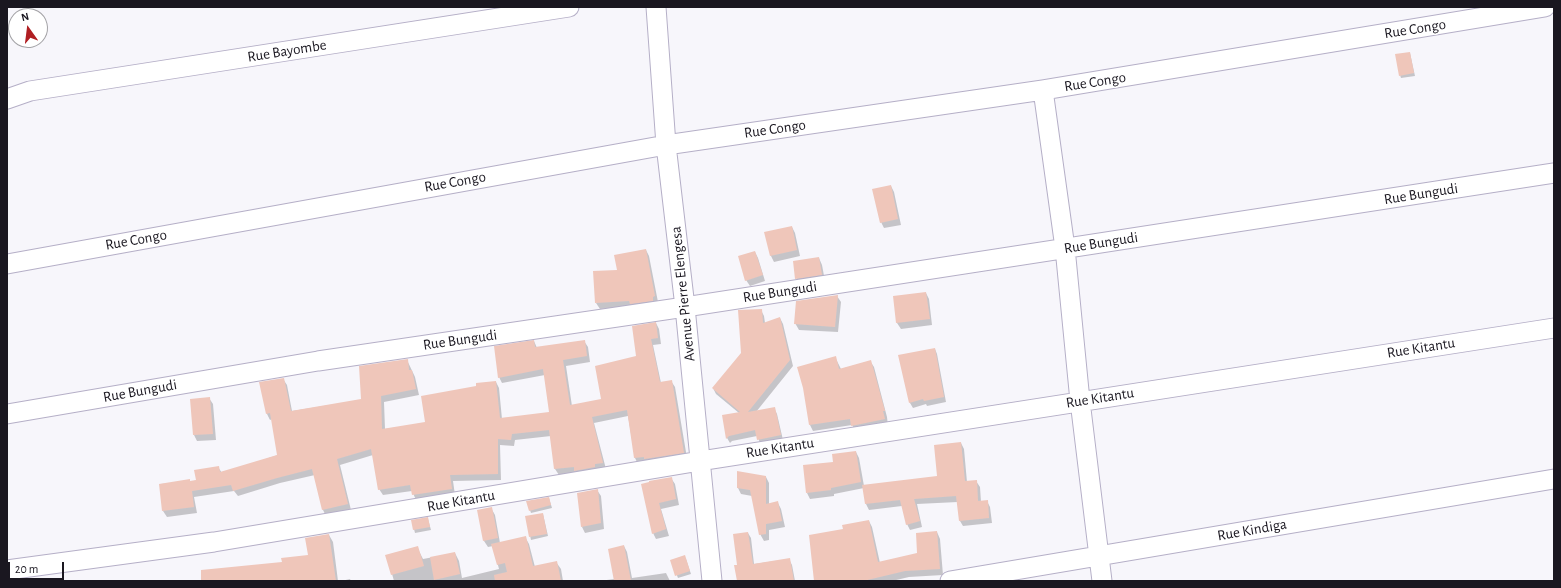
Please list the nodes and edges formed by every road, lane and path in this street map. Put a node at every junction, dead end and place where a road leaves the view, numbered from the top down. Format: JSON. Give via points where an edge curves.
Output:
{"nodes":[{"id":1,"x":569,"y":7,"type":"edge"},
{"id":2,"x":656,"y":7,"type":"edge"},
{"id":3,"x":1545,"y":7,"type":"edge"},
{"id":4,"x":1043,"y":90,"type":"junction"},
{"id":5,"x":7,"y":99,"type":"edge"},
{"id":6,"x":666,"y":145,"type":"junction"},
{"id":7,"x":1554,"y":173,"type":"edge"},
{"id":8,"x":1065,"y":248,"type":"junction"},
{"id":9,"x":7,"y":264,"type":"edge"},
{"id":10,"x":685,"y":307,"type":"junction"},
{"id":11,"x":1554,"y":328,"type":"edge"},
{"id":12,"x":1080,"y":401,"type":"junction"},
{"id":13,"x":7,"y":414,"type":"edge"},
{"id":14,"x":700,"y":460,"type":"junction"},
{"id":15,"x":1554,"y":479,"type":"edge"},
{"id":16,"x":1098,"y":557,"type":"junction"},
{"id":17,"x":7,"y":570,"type":"edge"},
{"id":18,"x":712,"y":581,"type":"edge"},
{"id":19,"x":950,"y":581,"type":"edge"},
{"id":20,"x":1102,"y":581,"type":"edge"}],
"edges":[{"from":1,"to":5,"type":"street","name":"Rue Bayombe","via":[[30,91]]},
{"from":2,"to":6,"type":"street","name":"Avenue Pierre Elengesa"},
{"from":3,"to":4,"type":"street","name":"Rue Congo"},
{"from":4,"to":6,"type":"street","name":"Rue Congo"},
{"from":4,"to":8,"type":"street"},
{"from":6,"to":9,"type":"street","name":"Rue Congo"},
{"from":6,"to":10,"type":"street","name":"Avenue Pierre Elengesa"},
{"from":7,"to":8,"type":"street","name":"Rue Bungudi"},
{"from":8,"to":10,"type":"street","name":"Rue Bungudi"},
{"from":8,"to":12,"type":"street"},
{"from":10,"to":13,"type":"street","name":"Rue Bungudi","via":[[318,361]]},
{"from":10,"to":14,"type":"street","name":"Avenue Pierre Elengesa"},
{"from":11,"to":12,"type":"street","name":"Rue Kitantu"},
{"from":12,"to":14,"type":"street","name":"Rue Kitantu"},
{"from":12,"to":16,"type":"street"},
{"from":14,"to":17,"type":"street","name":"Rue Kitantu","via":[[214,542]]},
{"from":14,"to":18,"type":"street","name":"Avenue Pierre Elengesa"},
{"from":15,"to":16,"type":"street","name":"Rue Kindiga"},
{"from":16,"to":19,"type":"street","name":"Rue Kindiga"},
{"from":16,"to":20,"type":"street"}]}
